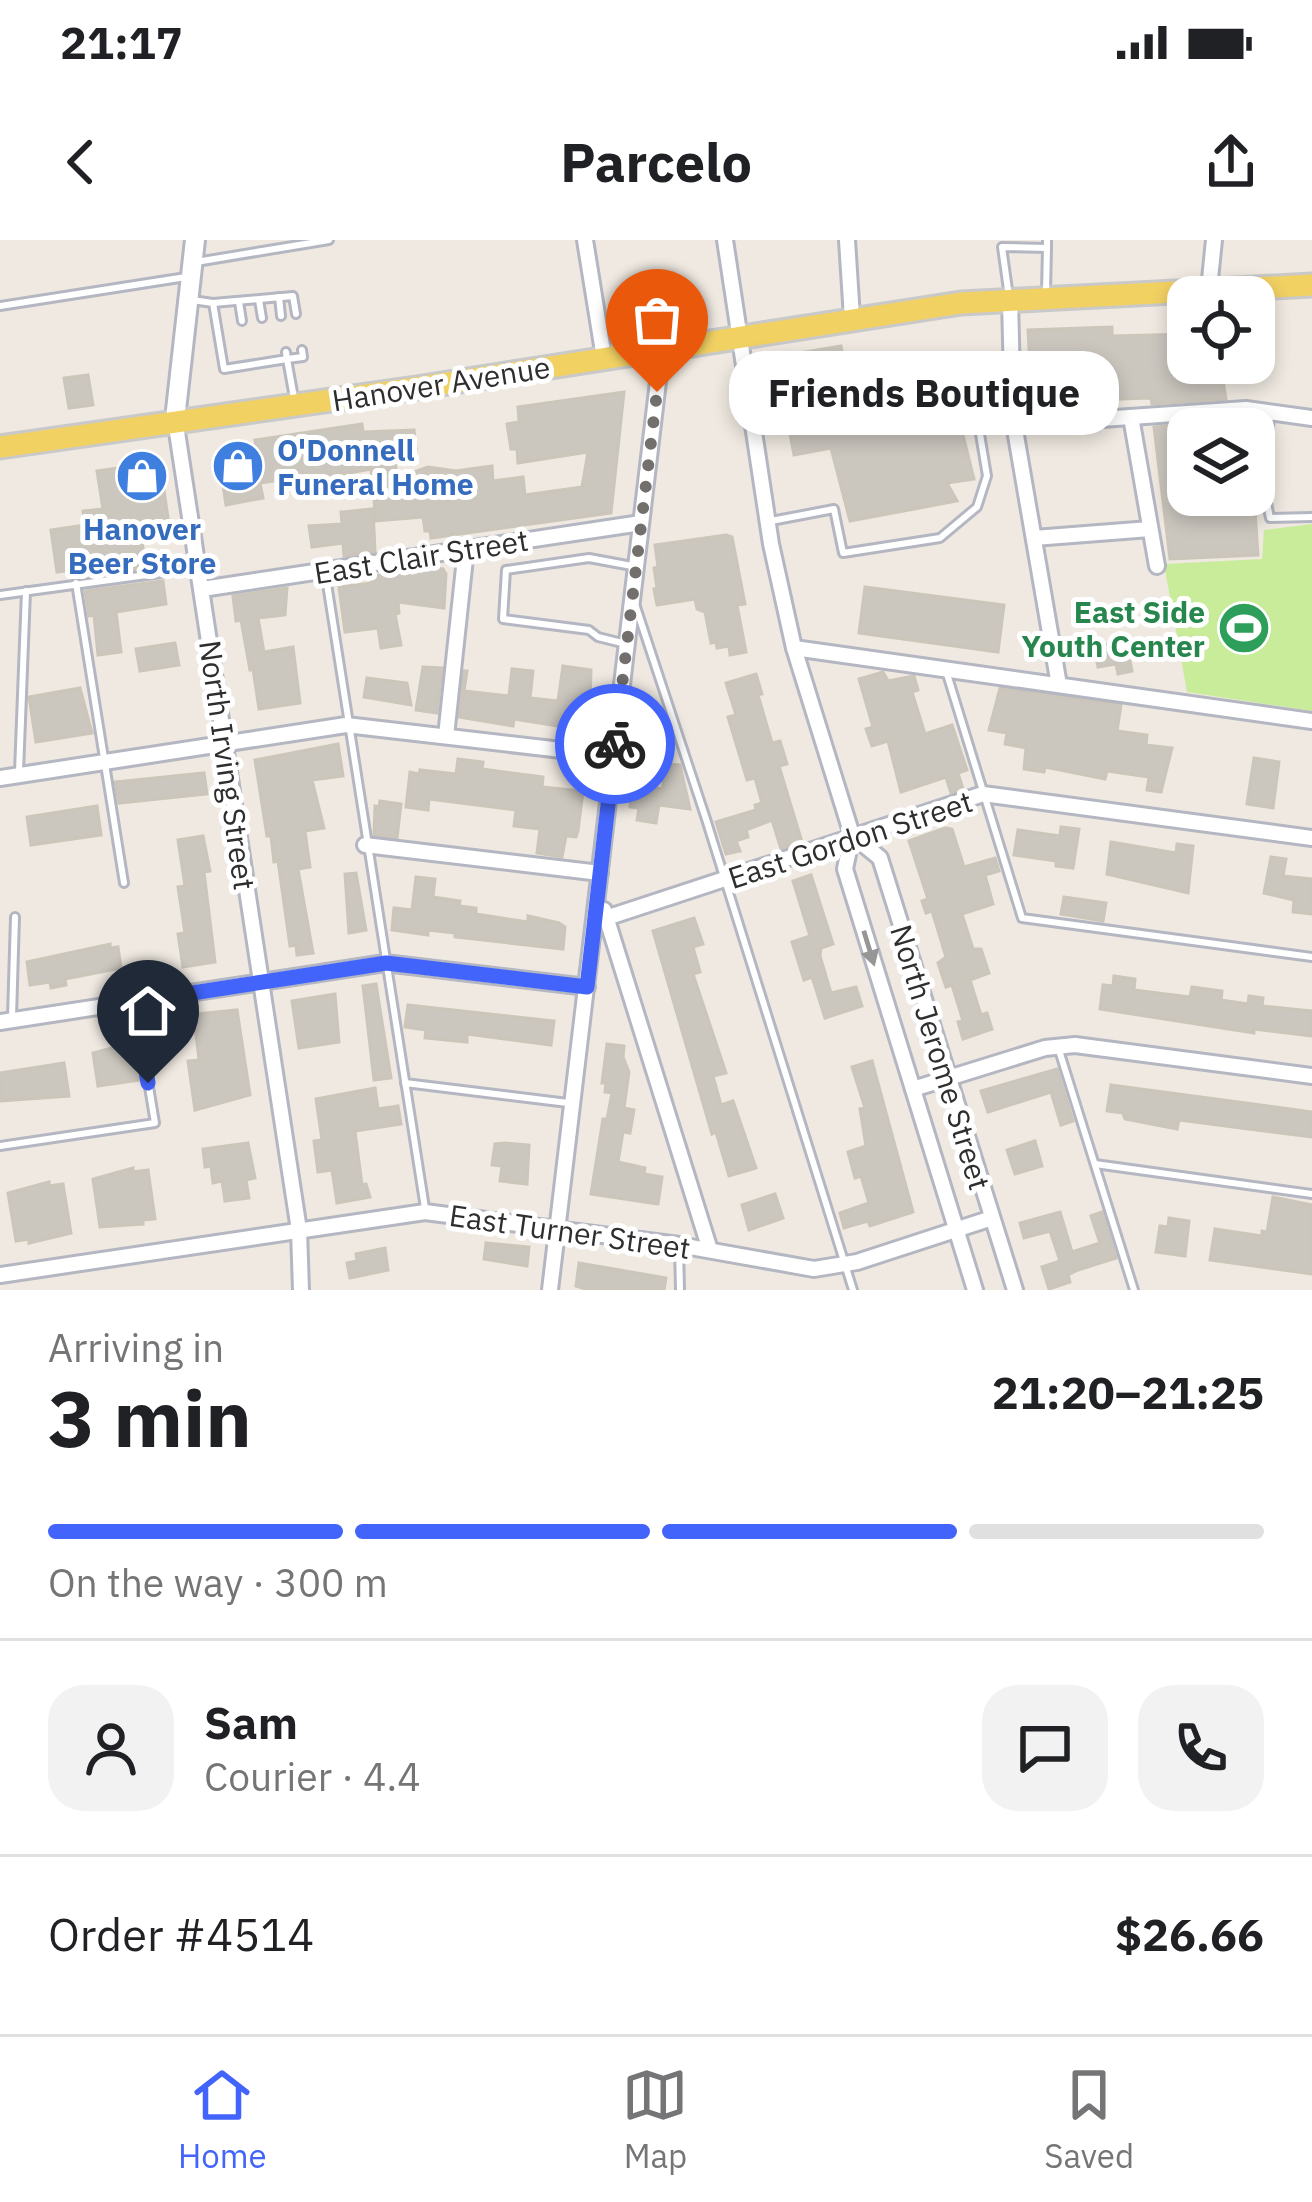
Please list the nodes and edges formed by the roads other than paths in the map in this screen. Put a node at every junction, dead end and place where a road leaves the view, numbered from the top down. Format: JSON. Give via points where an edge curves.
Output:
{"nodes":[{"id":1,"x":195,"y":240,"type":"edge"},
{"id":2,"x":328,"y":240,"type":"edge"},
{"id":3,"x":585,"y":240,"type":"edge"},
{"id":4,"x":725,"y":240,"type":"edge"},
{"id":5,"x":848,"y":240,"type":"edge"},
{"id":6,"x":1214,"y":240,"type":"edge"},
{"id":7,"x":1047,"y":244,"type":"edge"},
{"id":8,"x":192,"y":270,"type":"junction"},
{"id":9,"x":1210,"y":276,"type":"edge"},
{"id":10,"x":1312,"y":285,"type":"edge"},
{"id":11,"x":1275,"y":287,"type":"edge"},
{"id":12,"x":1167,"y":292,"type":"edge"},
{"id":13,"x":279,"y":297,"type":"junction"},
{"id":14,"x":1046,"y":298,"type":"junction"},
{"id":15,"x":188,"y":299,"type":"junction"},
{"id":16,"x":259,"y":299,"type":"junction"},
{"id":17,"x":1010,"y":301,"type":"junction"},
{"id":18,"x":238,"y":302,"type":"junction"},
{"id":19,"x":213,"y":303,"type":"junction"},
{"id":20,"x":0,"y":306,"type":"edge"},
{"id":21,"x":296,"y":314,"type":"dead end"},
{"id":22,"x":281,"y":316,"type":"dead end"},
{"id":23,"x":262,"y":318,"type":"dead end"},
{"id":24,"x":852,"y":318,"type":"junction"},
{"id":25,"x":242,"y":321,"type":"dead end"},
{"id":26,"x":739,"y":336,"type":"junction"},
{"id":27,"x":662,"y":348,"type":"junction"},
{"id":28,"x":302,"y":350,"type":"dead end"},
{"id":29,"x":287,"y":356,"type":"junction"},
{"id":30,"x":604,"y":358,"type":"junction"},
{"id":31,"x":295,"y":403,"type":"junction"},
{"id":32,"x":1275,"y":413,"type":"edge"},
{"id":33,"x":1167,"y":415,"type":"edge"},
{"id":34,"x":1132,"y":417,"type":"junction"},
{"id":35,"x":1312,"y":418,"type":"edge"},
{"id":36,"x":175,"y":419,"type":"junction"},
{"id":37,"x":1014,"y":424,"type":"junction"},
{"id":38,"x":980,"y":434,"type":"dead end"},
{"id":39,"x":0,"y":447,"type":"edge"},
{"id":40,"x":1270,"y":516,"type":"edge"},
{"id":41,"x":1312,"y":517,"type":"edge"},
{"id":42,"x":768,"y":522,"type":"junction"},
{"id":43,"x":641,"y":523,"type":"junction"},
{"id":44,"x":1150,"y":530,"type":"junction"},
{"id":45,"x":1034,"y":538,"type":"junction"},
{"id":46,"x":466,"y":549,"type":"junction"},
{"id":47,"x":628,"y":565,"type":"junction"},
{"id":48,"x":1157,"y":566,"type":"dead end"},
{"id":49,"x":198,"y":568,"type":"junction"},
{"id":50,"x":325,"y":571,"type":"junction"},
{"id":51,"x":76,"y":583,"type":"junction"},
{"id":52,"x":202,"y":589,"type":"junction"},
{"id":53,"x":26,"y":591,"type":"junction"},
{"id":54,"x":0,"y":596,"type":"edge"},
{"id":55,"x":632,"y":597,"type":"junction"},
{"id":56,"x":627,"y":644,"type":"junction"},
{"id":57,"x":794,"y":648,"type":"junction"},
{"id":58,"x":946,"y":669,"type":"junction"},
{"id":59,"x":1060,"y":685,"type":"junction"},
{"id":60,"x":1312,"y":721,"type":"edge"},
{"id":61,"x":346,"y":724,"type":"junction"},
{"id":62,"x":446,"y":736,"type":"junction"},
{"id":63,"x":225,"y":744,"type":"junction"},
{"id":64,"x":613,"y":756,"type":"junction"},
{"id":65,"x":105,"y":762,"type":"junction"},
{"id":66,"x":19,"y":776,"type":"junction"},
{"id":67,"x":0,"y":778,"type":"edge"},
{"id":68,"x":983,"y":794,"type":"junction"},
{"id":69,"x":852,"y":835,"type":"junction"},
{"id":70,"x":1312,"y":838,"type":"edge"},
{"id":71,"x":365,"y":845,"type":"junction"},
{"id":72,"x":599,"y":880,"type":"junction"},
{"id":73,"x":726,"y":881,"type":"junction"},
{"id":74,"x":124,"y":883,"type":"dead end"},
{"id":75,"x":15,"y":917,"type":"dead end"},
{"id":76,"x":606,"y":918,"type":"junction"},
{"id":77,"x":1312,"y":957,"type":"edge"},
{"id":78,"x":386,"y":963,"type":"junction"},
{"id":79,"x":260,"y":982,"type":"junction"},
{"id":80,"x":587,"y":987,"type":"junction"},
{"id":81,"x":134,"y":1002,"type":"junction"},
{"id":82,"x":6,"y":1021,"type":"edge"},
{"id":83,"x":1058,"y":1046,"type":"junction"},
{"id":84,"x":1312,"y":1076,"type":"edge"},
{"id":85,"x":947,"y":1078,"type":"junction"},
{"id":86,"x":405,"y":1083,"type":"junction"},
{"id":87,"x":913,"y":1089,"type":"junction"},
{"id":88,"x":574,"y":1104,"type":"junction"},
{"id":89,"x":0,"y":1146,"type":"edge"},
{"id":90,"x":1094,"y":1164,"type":"junction"},
{"id":91,"x":1312,"y":1194,"type":"edge"},
{"id":92,"x":425,"y":1211,"type":"junction"},
{"id":93,"x":992,"y":1218,"type":"junction"},
{"id":94,"x":558,"y":1228,"type":"junction"},
{"id":95,"x":299,"y":1230,"type":"junction"},
{"id":96,"x":957,"y":1230,"type":"junction"},
{"id":97,"x":679,"y":1245,"type":"junction"},
{"id":98,"x":710,"y":1250,"type":"junction"},
{"id":99,"x":845,"y":1264,"type":"junction"},
{"id":100,"x":0,"y":1275,"type":"edge"},
{"id":101,"x":301,"y":1290,"type":"edge"},
{"id":102,"x":550,"y":1290,"type":"edge"},
{"id":103,"x":680,"y":1290,"type":"edge"},
{"id":104,"x":853,"y":1290,"type":"edge"},
{"id":105,"x":975,"y":1290,"type":"edge"},
{"id":106,"x":1015,"y":1290,"type":"edge"},
{"id":107,"x":1135,"y":1290,"type":"edge"}],
"edges":[{"from":1,"to":8,"type":"main road","name":"North Irving Street"},
{"from":2,"to":8,"type":"lane"},
{"from":3,"to":30,"type":"street"},
{"from":4,"to":26,"type":"street","name":"North Jerome Street"},
{"from":5,"to":24,"type":"street"},
{"from":6,"to":9,"type":"street"},
{"from":7,"to":14,"type":"lane"},
{"from":7,"to":17,"type":"lane","via":[[1002,247]]},
{"from":8,"to":15,"type":"main road","name":"North Irving Street"},
{"from":8,"to":20,"type":"lane"},
{"from":10,"to":11,"type":"main road","name":"Hanover Avenue"},
{"from":12,"to":14,"type":"main road","name":"Hanover Avenue"},
{"from":13,"to":16,"type":"lane"},
{"from":13,"to":21,"type":"lane","via":[[293,296]]},
{"from":13,"to":22,"type":"lane"},
{"from":14,"to":17,"type":"main road","name":"Hanover Avenue"},
{"from":15,"to":19,"type":"lane"},
{"from":15,"to":36,"type":"main road","name":"North Irving Street"},
{"from":16,"to":18,"type":"lane"},
{"from":16,"to":23,"type":"lane"},
{"from":17,"to":24,"type":"main road","name":"Hanover Avenue"},
{"from":17,"to":37,"type":"street"},
{"from":18,"to":19,"type":"lane"},
{"from":18,"to":25,"type":"lane"},
{"from":19,"to":29,"type":"lane","via":[[224,369]]},
{"from":24,"to":26,"type":"main road","name":"Hanover Avenue"},
{"from":26,"to":27,"type":"main road","name":"Hanover Avenue"},
{"from":26,"to":42,"type":"street","name":"North Jerome Street"},
{"from":27,"to":30,"type":"main road","name":"Hanover Avenue"},
{"from":27,"to":43,"type":"street"},
{"from":28,"to":29,"type":"lane","via":[[303,357]]},
{"from":29,"to":31,"type":"lane"},
{"from":30,"to":31,"type":"main road","name":"Hanover Avenue"},
{"from":31,"to":36,"type":"main road","name":"Hanover Avenue"},
{"from":32,"to":35,"type":"street"},
{"from":33,"to":34,"type":"street"},
{"from":34,"to":37,"type":"street"},
{"from":34,"to":44,"type":"street"},
{"from":36,"to":39,"type":"main road","name":"Hanover Avenue"},
{"from":36,"to":49,"type":"street","name":"North Irving Street"},
{"from":37,"to":45,"type":"street"},
{"from":38,"to":42,"type":"lane","via":[[986,476],[977,507],[940,538],[843,553],[834,509]]},
{"from":40,"to":41,"type":"lane"},
{"from":42,"to":57,"type":"street","name":"North Jerome Street"},
{"from":43,"to":46,"type":"street","name":"East Clair Street"},
{"from":43,"to":47,"type":"street"},
{"from":44,"to":45,"type":"street"},
{"from":44,"to":48,"type":"street"},
{"from":45,"to":59,"type":"street"},
{"from":46,"to":50,"type":"street","name":"East Clair Street"},
{"from":46,"to":62,"type":"street"},
{"from":47,"to":55,"type":"street"},
{"from":47,"to":56,"type":"lane","via":[[589,558],[506,570],[502,619],[589,630]]},
{"from":49,"to":51,"type":"lane"},
{"from":49,"to":52,"type":"street","name":"North Irving Street"},
{"from":50,"to":52,"type":"street","name":"East Clair Street"},
{"from":50,"to":61,"type":"lane"},
{"from":51,"to":53,"type":"lane"},
{"from":51,"to":65,"type":"lane"},
{"from":52,"to":63,"type":"street","name":"North Irving Street"},
{"from":53,"to":54,"type":"lane"},
{"from":53,"to":66,"type":"lane"},
{"from":55,"to":56,"type":"street"},
{"from":55,"to":73,"type":"lane"},
{"from":56,"to":64,"type":"street"},
{"from":57,"to":58,"type":"street"},
{"from":57,"to":69,"type":"street","name":"North Jerome Street"},
{"from":58,"to":59,"type":"street"},
{"from":58,"to":68,"type":"lane"},
{"from":59,"to":60,"type":"street"},
{"from":61,"to":62,"type":"street"},
{"from":61,"to":63,"type":"street"},
{"from":61,"to":71,"type":"lane"},
{"from":62,"to":64,"type":"street"},
{"from":63,"to":65,"type":"street"},
{"from":63,"to":79,"type":"street","name":"North Irving Street"},
{"from":64,"to":72,"type":"street"},
{"from":65,"to":66,"type":"street"},
{"from":65,"to":74,"type":"lane"},
{"from":66,"to":67,"type":"street"},
{"from":68,"to":69,"type":"street","name":"East Gordon Street"},
{"from":68,"to":70,"type":"street","name":"East Gordon Street"},
{"from":68,"to":77,"type":"lane","via":[[1022,918]]},
{"from":69,"to":73,"type":"street","name":"East Gordon Street"},
{"from":69,"to":85,"type":"street","name":"North Jerome Street","via":[[880,858]]},
{"from":69,"to":87,"type":"street","name":"North Jerome Street","one_way":true,"via":[[845,869]]},
{"from":71,"to":72,"type":"street"},
{"from":71,"to":78,"type":"lane"},
{"from":72,"to":76,"type":"street"},
{"from":72,"to":80,"type":"street"},
{"from":73,"to":76,"type":"street","name":"East Gordon Street"},
{"from":73,"to":99,"type":"lane"},
{"from":75,"to":82,"type":"lane"},
{"from":76,"to":98,"type":"street"},
{"from":78,"to":79,"type":"street"},
{"from":78,"to":80,"type":"street"},
{"from":78,"to":86,"type":"lane"},
{"from":79,"to":81,"type":"street"},
{"from":79,"to":95,"type":"street","name":"North Irving Street"},
{"from":80,"to":88,"type":"street"},
{"from":81,"to":82,"type":"street"},
{"from":81,"to":89,"type":"lane","via":[[155,1123]]},
{"from":83,"to":84,"type":"street"},
{"from":83,"to":85,"type":"street"},
{"from":83,"to":90,"type":"lane"},
{"from":85,"to":87,"type":"street"},
{"from":85,"to":93,"type":"street","name":"North Jerome Street"},
{"from":86,"to":88,"type":"lane"},
{"from":86,"to":92,"type":"lane"},
{"from":87,"to":96,"type":"street","name":"North Jerome Street"},
{"from":88,"to":94,"type":"street"},
{"from":90,"to":91,"type":"lane"},
{"from":90,"to":107,"type":"lane"},
{"from":92,"to":94,"type":"street","name":"East Turner Street"},
{"from":92,"to":95,"type":"street","name":"East Turner Street"},
{"from":93,"to":96,"type":"street","name":"East Turner Street"},
{"from":93,"to":106,"type":"street","name":"North Jerome Street"},
{"from":94,"to":97,"type":"street","name":"East Turner Street"},
{"from":94,"to":102,"type":"street"},
{"from":95,"to":100,"type":"street","name":"East Turner Street"},
{"from":95,"to":101,"type":"street","name":"North Irving Street"},
{"from":96,"to":99,"type":"street","name":"East Turner Street"},
{"from":96,"to":105,"type":"street","name":"North Jerome Street"},
{"from":97,"to":98,"type":"street","name":"East Turner Street"},
{"from":97,"to":103,"type":"lane"},
{"from":98,"to":99,"type":"street","name":"East Turner Street","via":[[814,1269]]},
{"from":99,"to":104,"type":"lane"}]}
